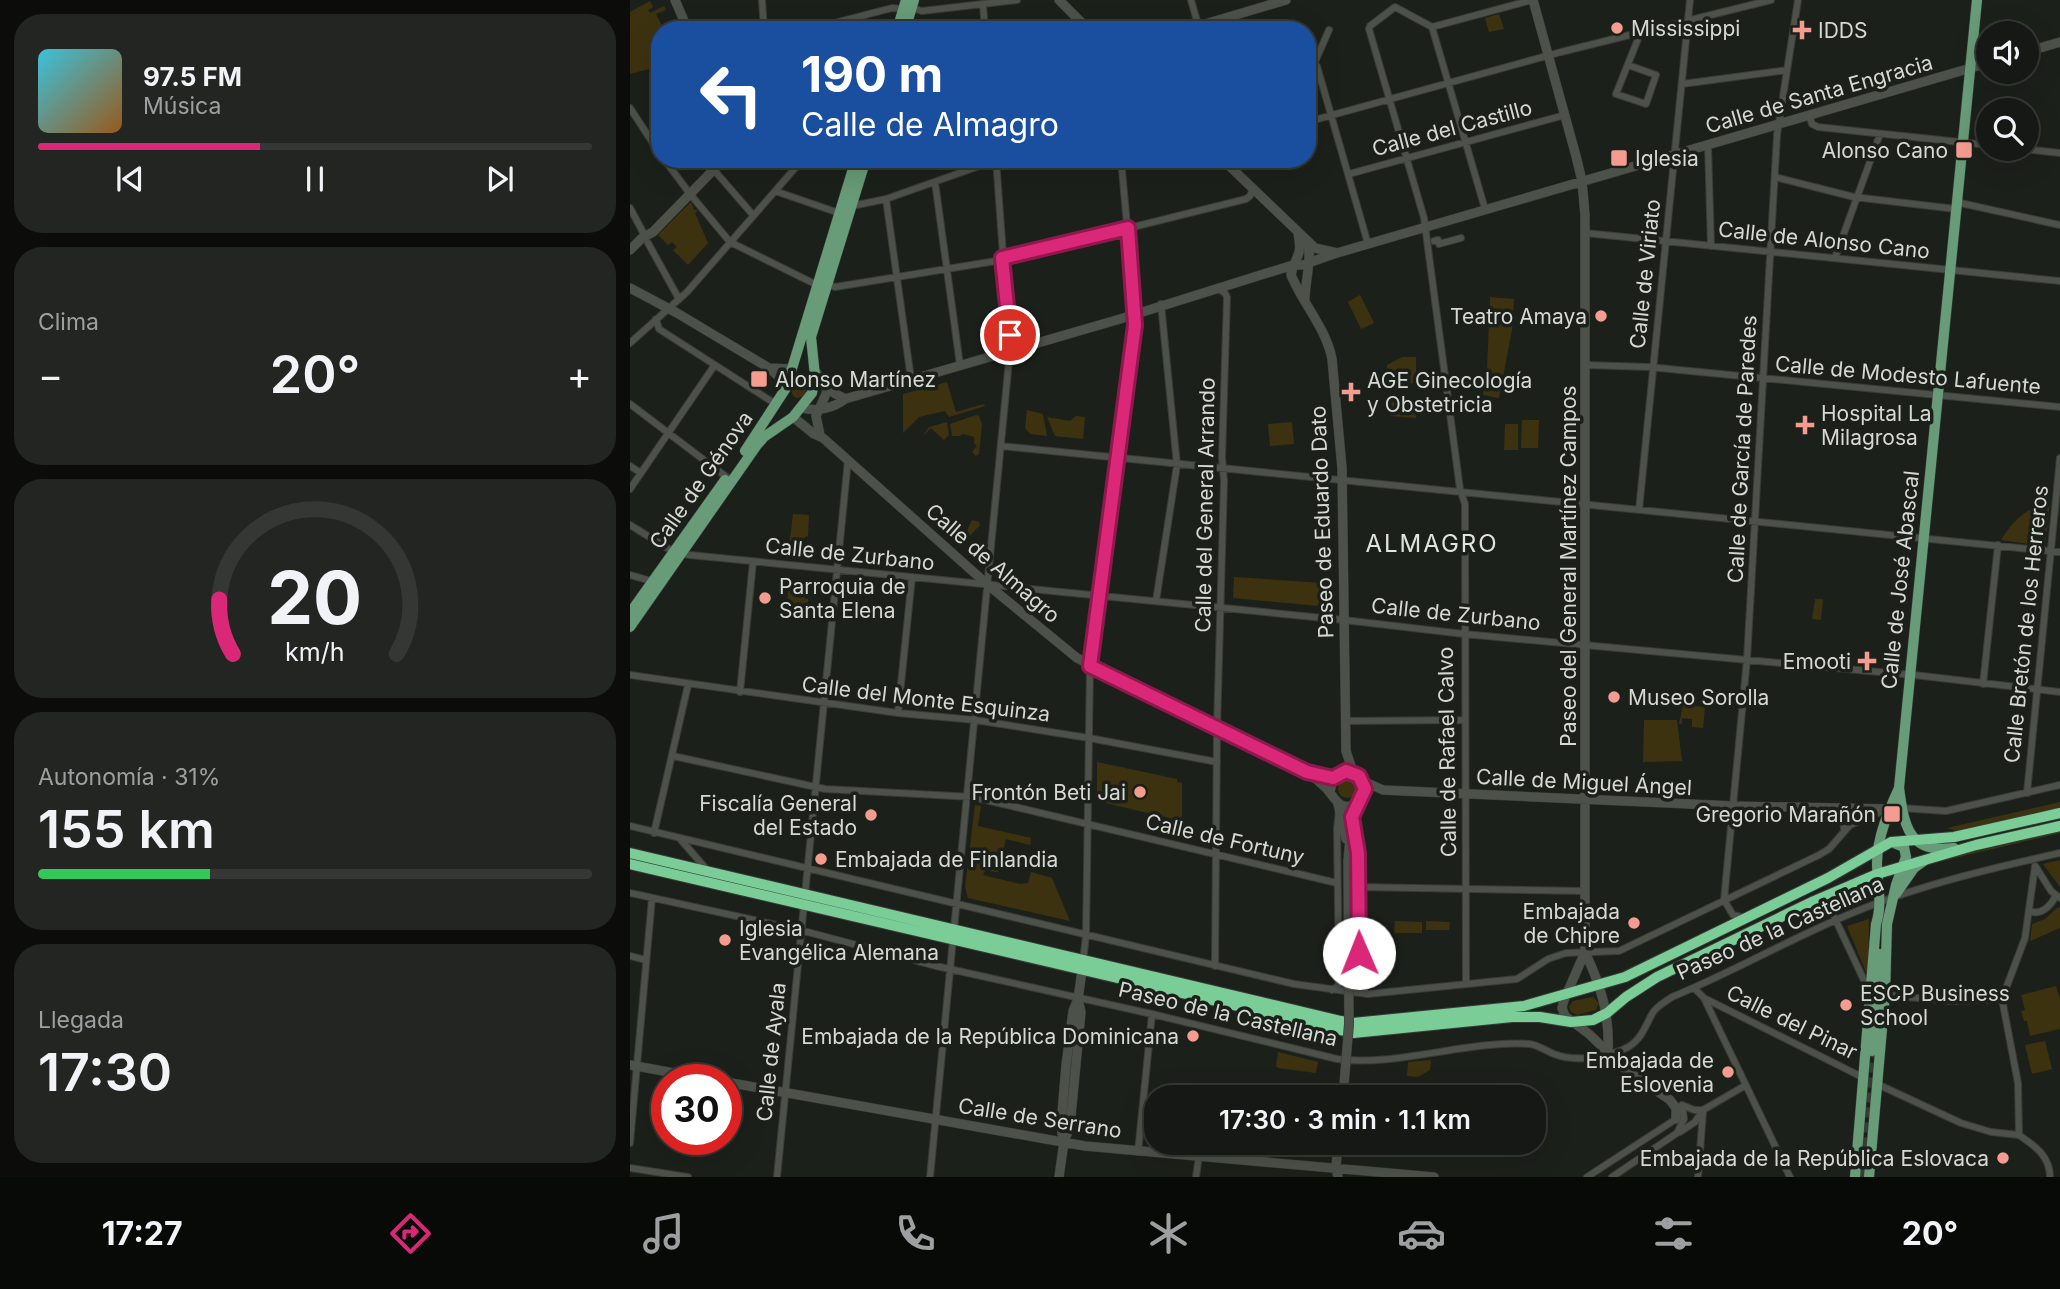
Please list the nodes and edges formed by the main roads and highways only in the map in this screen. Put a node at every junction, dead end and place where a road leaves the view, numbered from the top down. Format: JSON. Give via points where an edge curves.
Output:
{"nodes":[{"id":1,"x":1977,"y":0,"type":"edge"},
{"id":2,"x":909,"y":4,"type":"edge"},
{"id":3,"x":901,"y":21,"type":"edge"},
{"id":4,"x":853,"y":168,"type":"edge"},
{"id":5,"x":863,"y":168,"type":"edge"},
{"id":6,"x":822,"y":285,"type":"junction"},
{"id":7,"x":792,"y":369,"type":"junction"},
{"id":8,"x":814,"y":370,"type":"junction"},
{"id":9,"x":786,"y":388,"type":"junction"},
{"id":10,"x":778,"y":402,"type":"junction"},
{"id":11,"x":802,"y":408,"type":"junction"},
{"id":12,"x":793,"y":417,"type":"junction"},
{"id":13,"x":730,"y":479,"type":"junction"},
{"id":14,"x":656,"y":582,"type":"junction"},
{"id":15,"x":630,"y":613,"type":"edge"},
{"id":16,"x":630,"y":627,"type":"edge"},
{"id":17,"x":1899,"y":788,"type":"junction"},
{"id":18,"x":2060,"y":813,"type":"edge"},
{"id":19,"x":2060,"y":826,"type":"edge"},
{"id":20,"x":1915,"y":839,"type":"junction"},
{"id":21,"x":1891,"y":842,"type":"junction"},
{"id":22,"x":1976,"y":845,"type":"junction"},
{"id":23,"x":1879,"y":848,"type":"junction"},
{"id":24,"x":630,"y":853,"type":"edge"},
{"id":25,"x":1930,"y":858,"type":"junction"},
{"id":26,"x":630,"y":864,"type":"edge"},
{"id":27,"x":1902,"y":866,"type":"junction"},
{"id":28,"x":1877,"y":874,"type":"junction"},
{"id":29,"x":1861,"y":881,"type":"junction"},
{"id":30,"x":1880,"y":888,"type":"junction"},
{"id":31,"x":1894,"y":897,"type":"junction"},
{"id":32,"x":804,"y":900,"type":"junction"},
{"id":33,"x":1879,"y":916,"type":"junction"},
{"id":34,"x":1082,"y":966,"type":"junction"},
{"id":35,"x":1872,"y":1051,"type":"tunnel mouth"},
{"id":36,"x":1855,"y":1177,"type":"edge"},
{"id":37,"x":1869,"y":1177,"type":"edge"}],
"edges":[{"from":1,"to":17,"type":"main road","name":"Calle de José Abascal"},
{"from":2,"to":3,"type":"main road"},
{"from":4,"to":6,"type":"main road"},
{"from":5,"to":6,"type":"main road"},
{"from":6,"to":7,"type":"main road","name":"Calle de Génova"},
{"from":6,"to":8,"type":"main road","via":[[810,341]]},
{"from":7,"to":8,"type":"main road"},
{"from":7,"to":9,"type":"main road","name":"Calle de Génova"},
{"from":8,"to":11,"type":"main road","via":[[814,387]]},
{"from":9,"to":10,"type":"main road","name":"Calle de Génova"},
{"from":9,"to":11,"type":"main road","via":[[788,398]]},
{"from":10,"to":12,"type":"main road"},
{"from":10,"to":13,"type":"main road","name":"Calle de Génova"},
{"from":11,"to":12,"type":"main road","name":"Calle de Génova"},
{"from":12,"to":13,"type":"main road","name":"Calle de Génova","via":[[764,437]]},
{"from":13,"to":14,"type":"main road","name":"Calle de Génova"},
{"from":14,"to":15,"type":"main road","name":"Calle de Génova"},
{"from":14,"to":16,"type":"main road","name":"Calle de Génova"},
{"from":17,"to":20,"type":"main road","via":[[1905,825]]},
{"from":17,"to":23,"type":"main road"},
{"from":18,"to":20,"type":"highway","via":[[1967,835]]},
{"from":19,"to":22,"type":"highway","name":"Paseo de la Castellana"},
{"from":20,"to":21,"type":"highway","name":"Paseo de la Castellana"},
{"from":20,"to":22,"type":"main road","via":[[1937,850]]},
{"from":21,"to":23,"type":"highway","name":"Paseo de la Castellana"},
{"from":21,"to":27,"type":"main road","via":[[1906,850]]},
{"from":22,"to":25,"type":"highway","name":"Paseo de la Castellana"},
{"from":23,"to":28,"type":"main road"},
{"from":23,"to":34,"type":"highway","name":"Paseo de la Castellana","via":[[1828,878],[1625,977],[1524,1006],[1353,1023]]},
{"from":24,"to":32,"type":"highway","name":"Paseo de la Castellana"},
{"from":25,"to":27,"type":"highway","name":"Paseo de la Castellana"},
{"from":25,"to":31,"type":"main road","via":[[1914,868]]},
{"from":26,"to":32,"type":"highway","name":"Paseo de la Castellana"},
{"from":27,"to":28,"type":"highway","name":"Paseo de la Castellana"},
{"from":27,"to":31,"type":"main road"},
{"from":28,"to":29,"type":"highway","name":"Paseo de la Castellana"},
{"from":28,"to":30,"type":"main road"},
{"from":29,"to":30,"type":"main road"},
{"from":29,"to":34,"type":"highway","name":"Paseo de la Castellana","via":[[1657,977],[1593,1020],[1512,1017],[1343,1032]]},
{"from":30,"to":33,"type":"main road"},
{"from":31,"to":37,"type":"main road","via":[[1887,924]]},
{"from":32,"to":34,"type":"highway","name":"Paseo de la Castellana"},
{"from":33,"to":35,"type":"main road","via":[[1880,967]]},
{"from":33,"to":36,"type":"main road"}]}
